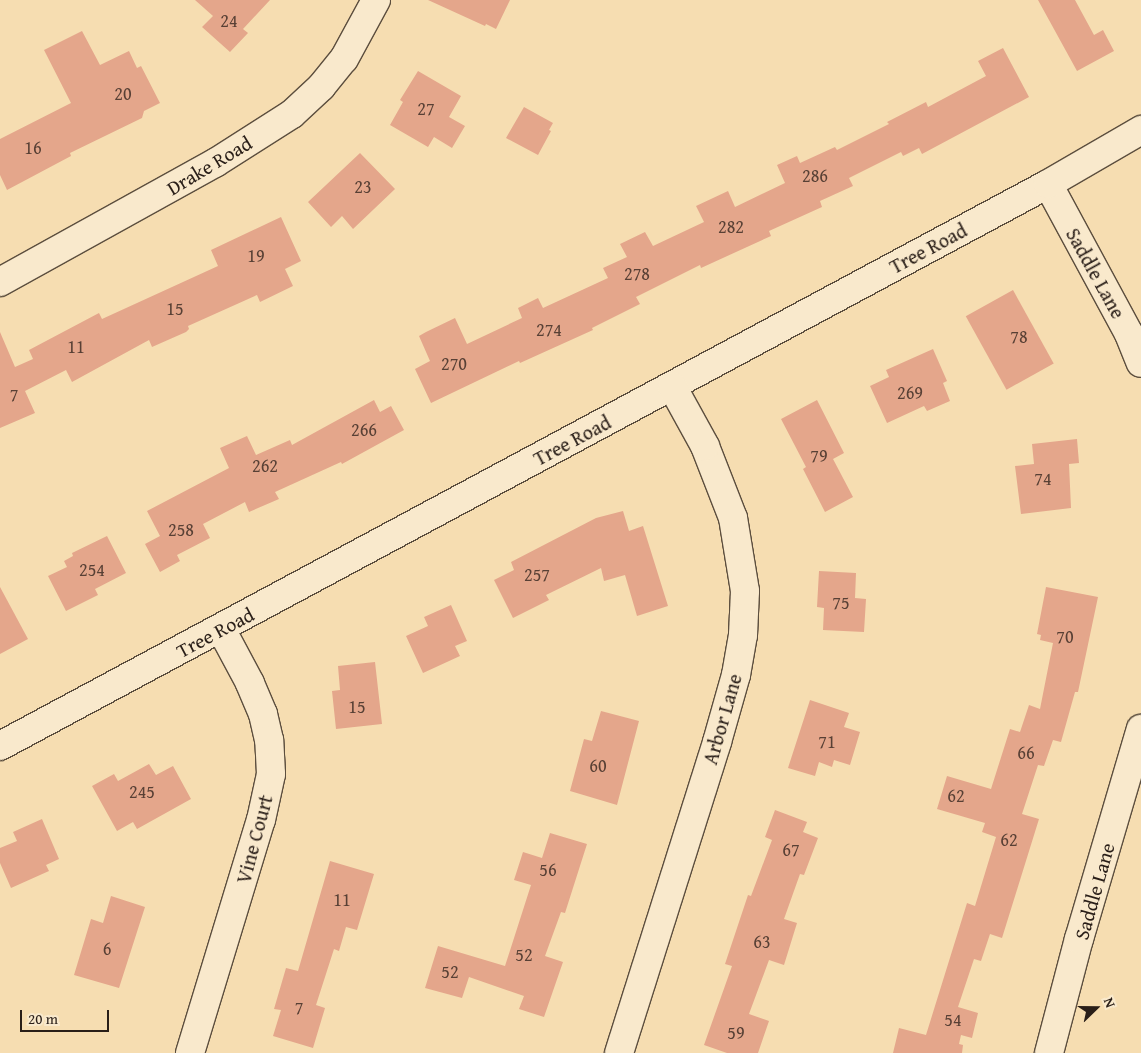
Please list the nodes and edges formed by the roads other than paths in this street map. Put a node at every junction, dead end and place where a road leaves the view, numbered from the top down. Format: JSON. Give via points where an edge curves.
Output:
{"nodes":[{"id":1,"x":376,"y":0,"type":"edge"},
{"id":2,"x":1141,"y":130,"type":"edge"},
{"id":3,"x":1048,"y":184,"type":"junction"},
{"id":4,"x":0,"y":282,"type":"edge"},
{"id":5,"x":1141,"y":363,"type":"edge"},
{"id":6,"x":672,"y":386,"type":"junction"},
{"id":7,"x":221,"y":629,"type":"junction"},
{"id":8,"x":1141,"y":729,"type":"edge"},
{"id":9,"x":0,"y":746,"type":"edge"},
{"id":10,"x":190,"y":1053,"type":"edge"},
{"id":11,"x":618,"y":1053,"type":"edge"},
{"id":12,"x":1049,"y":1053,"type":"edge"}],
"edges":[{"from":1,"to":4,"type":"street","name":"Drake Road","via":[[344,59],[321,87],[292,114],[215,164]]},
{"from":2,"to":3,"type":"street","name":"Tree Road"},
{"from":3,"to":5,"type":"street","name":"Saddle Lane","via":[[1129,334]]},
{"from":3,"to":6,"type":"street","name":"Tree Road"},
{"from":6,"to":7,"type":"street","name":"Tree Road"},
{"from":6,"to":11,"type":"street","name":"Arbor Lane","via":[[705,446],[733,518],[745,591],[743,635],[736,675],[719,732]]},
{"from":7,"to":9,"type":"street","name":"Tree Road"},
{"from":7,"to":10,"type":"street","name":"Vine Court","via":[[263,714],[269,740],[271,774]]},
{"from":8,"to":12,"type":"street","name":"Saddle Lane"}]}
